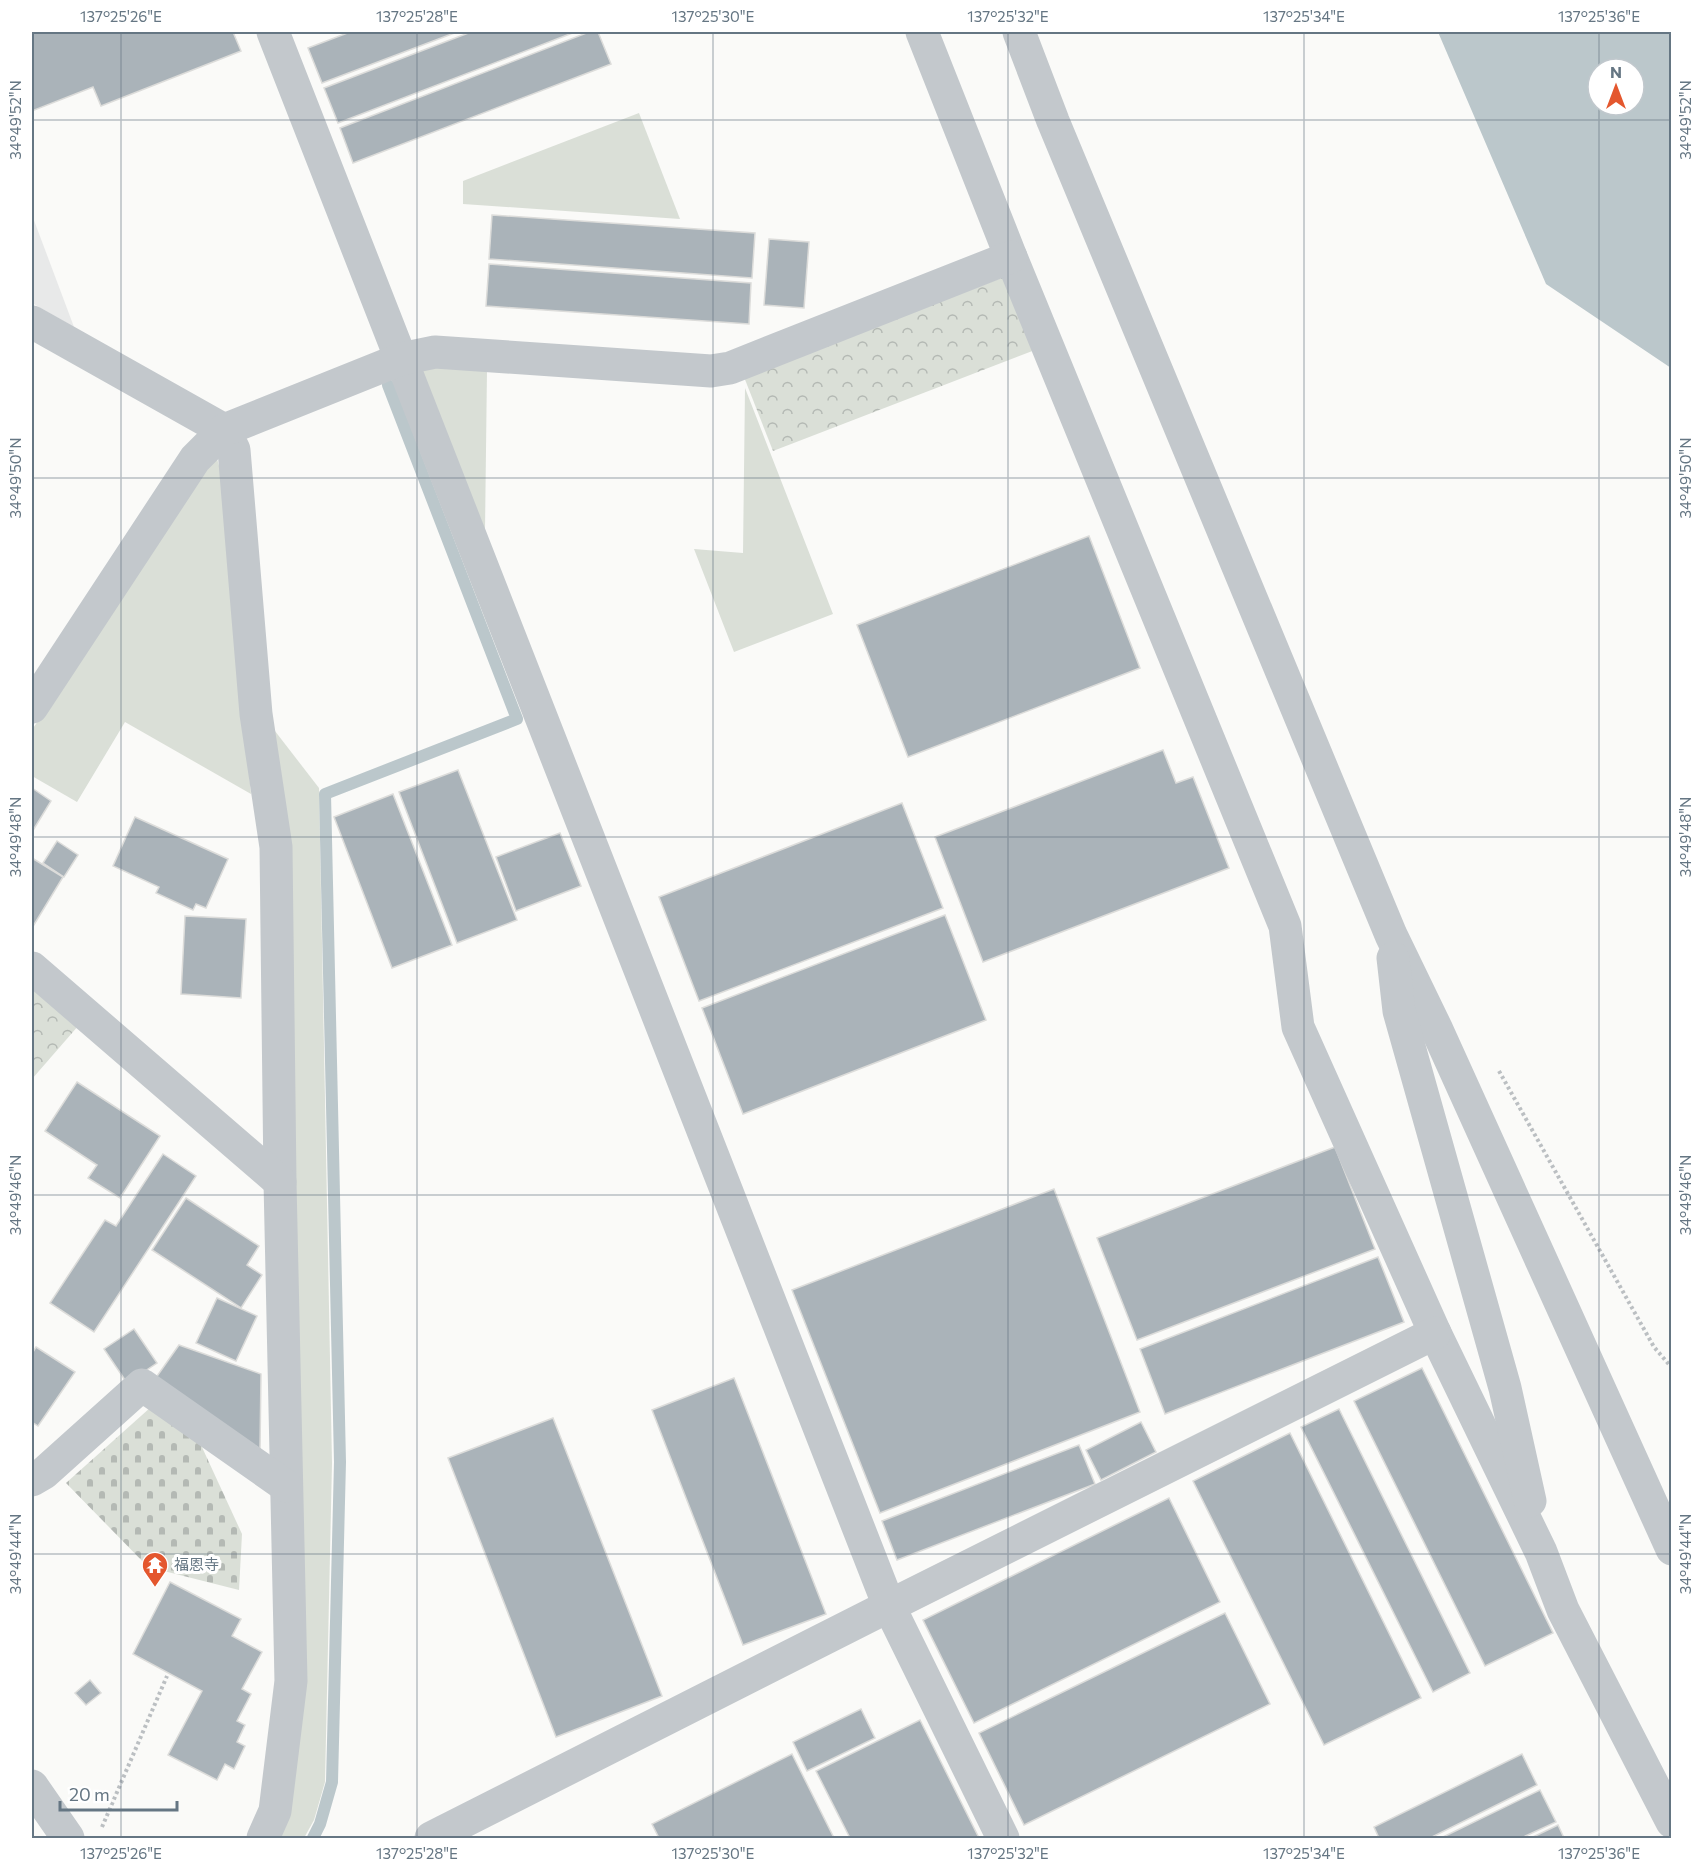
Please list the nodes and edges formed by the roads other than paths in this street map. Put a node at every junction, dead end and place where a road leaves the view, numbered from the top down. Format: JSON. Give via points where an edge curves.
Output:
{"nodes":[{"id":1,"x":273,"y":32,"type":"edge"},
{"id":2,"x":922,"y":32,"type":"edge"},
{"id":3,"x":1019,"y":32,"type":"edge"},
{"id":4,"x":1011,"y":257,"type":"junction"},
{"id":5,"x":32,"y":322,"type":"edge"},
{"id":6,"x":401,"y":359,"type":"junction"},
{"id":7,"x":224,"y":430,"type":"junction"},
{"id":8,"x":32,"y":707,"type":"edge"},
{"id":9,"x":1390,"y":935,"type":"junction"},
{"id":10,"x":32,"y":968,"type":"edge"},
{"id":11,"x":280,"y":1182,"type":"junction"},
{"id":12,"x":1435,"y":1333,"type":"junction"},
{"id":13,"x":32,"y":1480,"type":"edge"},
{"id":14,"x":286,"y":1486,"type":"junction"},
{"id":15,"x":1671,"y":1549,"type":"edge"},
{"id":16,"x":1541,"y":1552,"type":"junction"},
{"id":17,"x":889,"y":1606,"type":"junction"},
{"id":18,"x":32,"y":1786,"type":"edge"},
{"id":19,"x":1671,"y":1822,"type":"edge"},
{"id":20,"x":68,"y":1839,"type":"edge"},
{"id":21,"x":263,"y":1839,"type":"edge"},
{"id":22,"x":431,"y":1839,"type":"edge"},
{"id":23,"x":1004,"y":1839,"type":"edge"}],
"edges":[{"from":1,"to":6,"type":"street"},
{"from":2,"to":4,"type":"street"},
{"from":3,"to":9,"type":"street"},
{"from":4,"to":6,"type":"street","via":[[730,368],[711,371],[435,352]]},
{"from":4,"to":12,"type":"street","via":[[1285,926],[1299,1027]]},
{"from":5,"to":7,"type":"street"},
{"from":6,"to":7,"type":"street"},
{"from":6,"to":17,"type":"street"},
{"from":7,"to":8,"type":"street","via":[[195,459]]},
{"from":7,"to":11,"type":"street","via":[[234,450],[256,714],[276,846]]},
{"from":9,"to":15,"type":"street","via":[[1442,1041]]},
{"from":9,"to":16,"type":"street","via":[[1399,1011],[1506,1388]]},
{"from":10,"to":11,"type":"street"},
{"from":11,"to":14,"type":"street"},
{"from":12,"to":16,"type":"street"},
{"from":12,"to":17,"type":"street"},
{"from":13,"to":14,"type":"street","via":[[142,1385]]},
{"from":14,"to":21,"type":"street","via":[[291,1681],[275,1811]]},
{"from":16,"to":19,"type":"street","via":[[1563,1610]]},
{"from":17,"to":22,"type":"street"},
{"from":17,"to":23,"type":"street"},
{"from":18,"to":20,"type":"street"}]}
